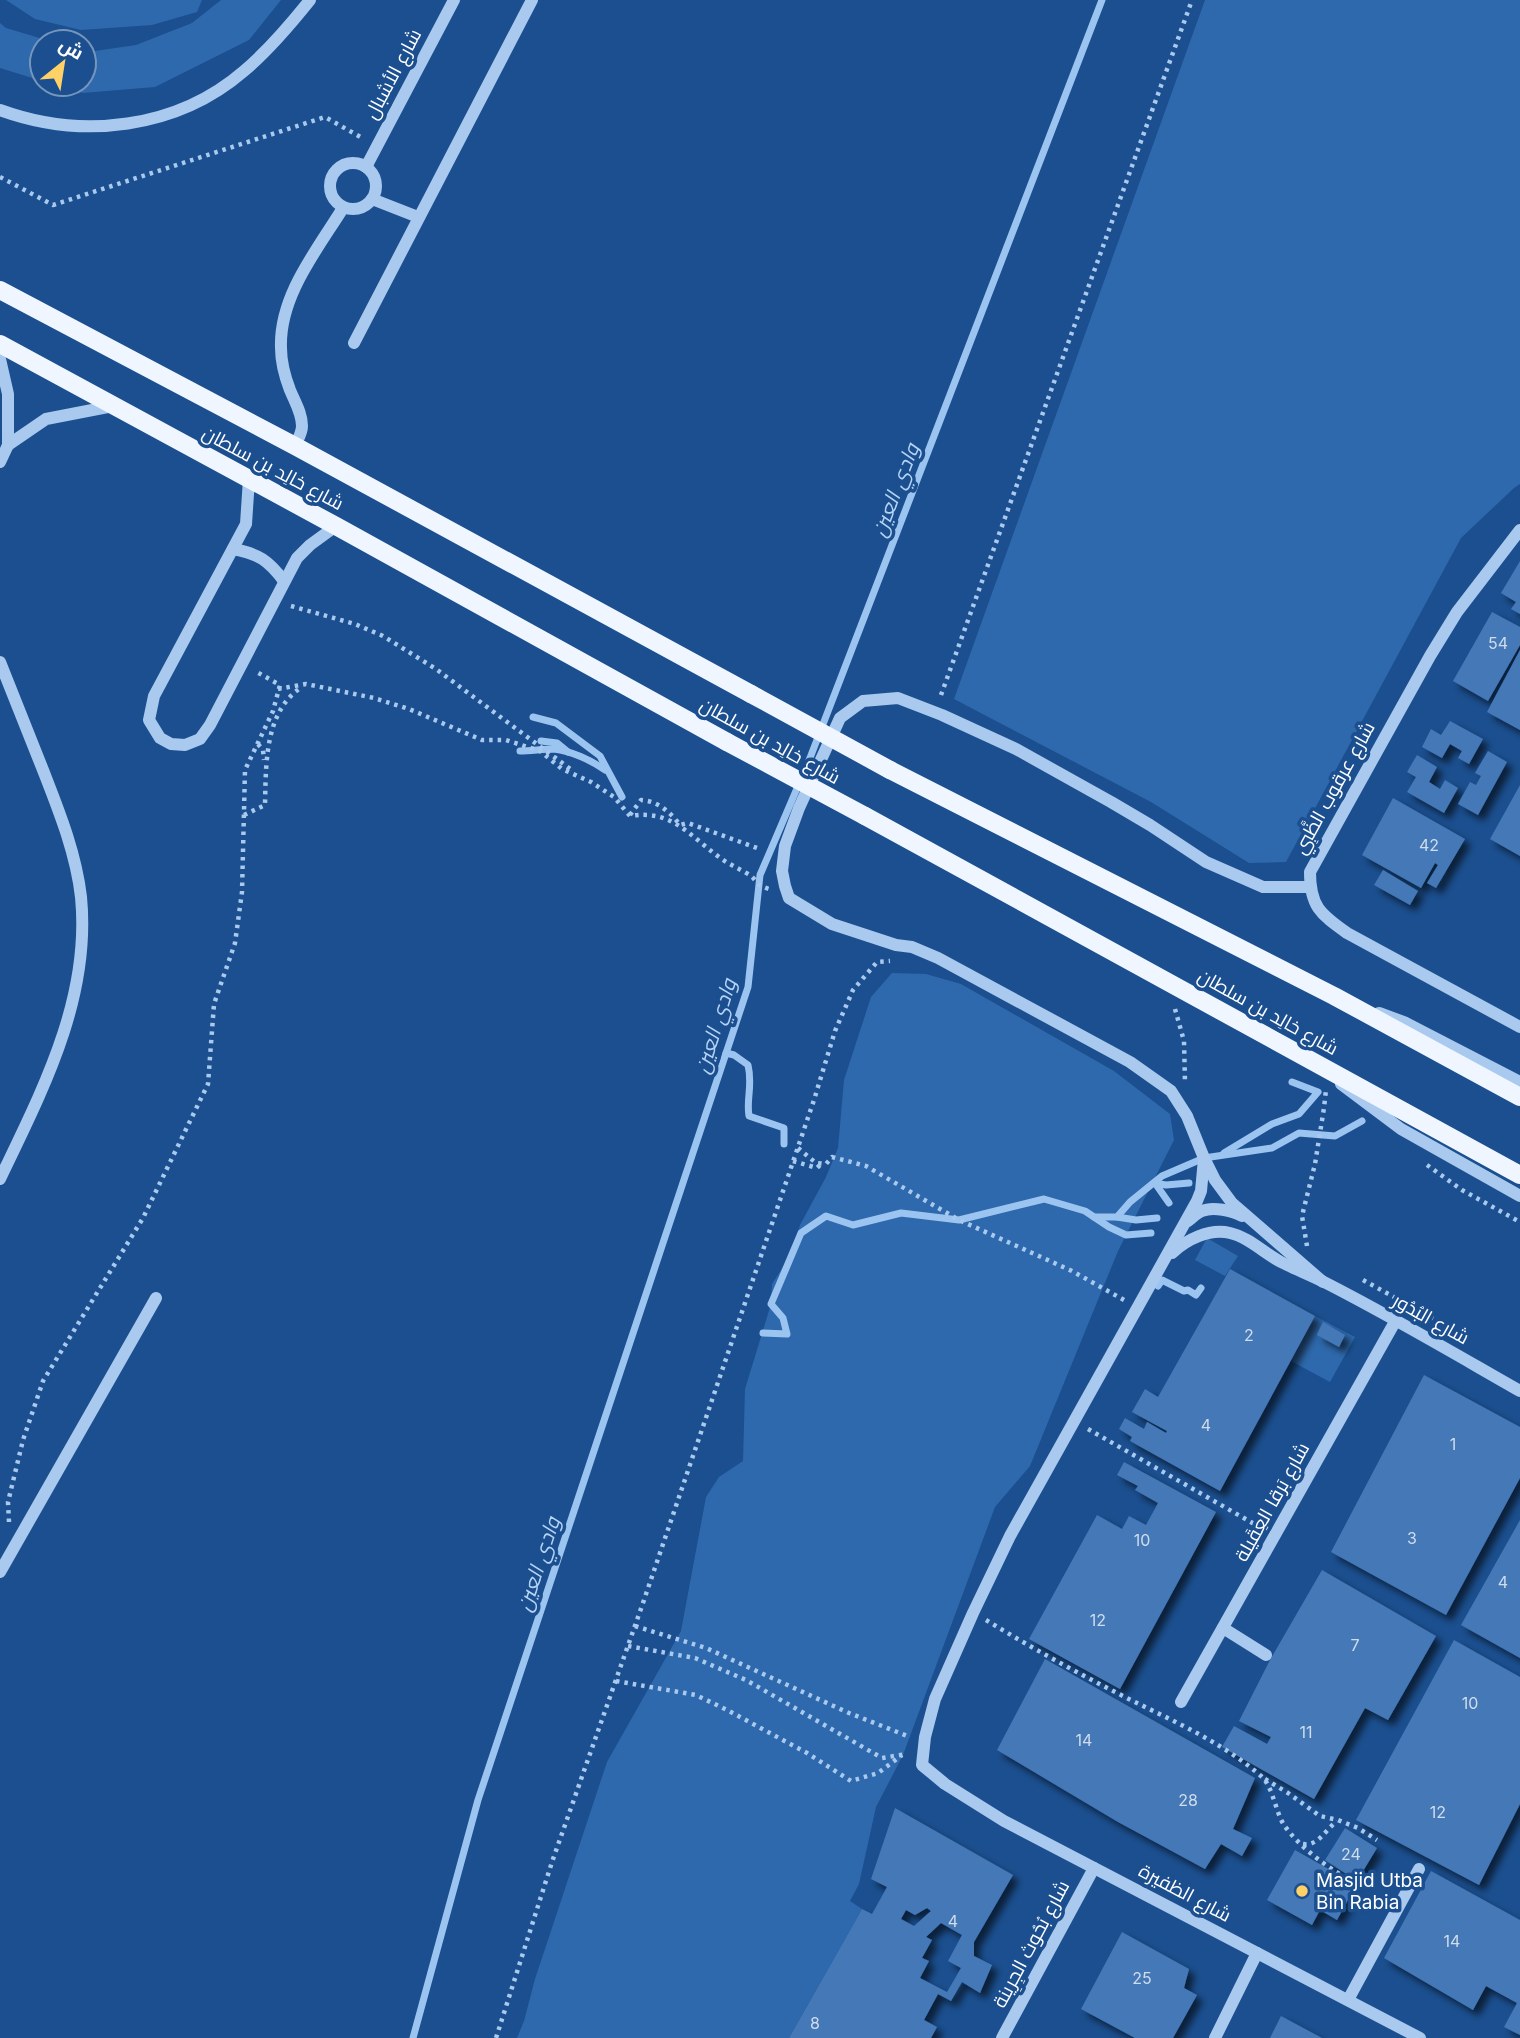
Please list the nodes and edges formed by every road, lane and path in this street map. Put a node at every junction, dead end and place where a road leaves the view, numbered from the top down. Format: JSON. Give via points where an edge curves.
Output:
{"nodes":[{"id":1,"x":310,"y":0,"type":"edge"},
{"id":2,"x":454,"y":0,"type":"edge"},
{"id":3,"x":532,"y":0,"type":"edge"},
{"id":4,"x":1192,"y":0,"type":"edge"},
{"id":5,"x":0,"y":110,"type":"edge"},
{"id":6,"x":377,"y":147,"type":"junction"},
{"id":7,"x":366,"y":167,"type":"junction"},
{"id":8,"x":0,"y":177,"type":"edge"},
{"id":9,"x":372,"y":199,"type":"junction"},
{"id":10,"x":343,"y":208,"type":"junction"},
{"id":11,"x":418,"y":217,"type":"junction"},
{"id":12,"x":0,"y":290,"type":"edge"},
{"id":13,"x":354,"y":343,"type":"dead end"},
{"id":14,"x":0,"y":344,"type":"edge"},
{"id":15,"x":0,"y":359,"type":"edge"},
{"id":16,"x":113,"y":406,"type":"junction"},
{"id":17,"x":8,"y":445,"type":"junction"},
{"id":18,"x":295,"y":446,"type":"junction"},
{"id":19,"x":0,"y":462,"type":"edge"},
{"id":20,"x":249,"y":479,"type":"junction"},
{"id":21,"x":337,"y":526,"type":"junction"},
{"id":22,"x":1520,"y":530,"type":"edge"},
{"id":23,"x":233,"y":549,"type":"junction"},
{"id":24,"x":284,"y":581,"type":"junction"},
{"id":25,"x":274,"y":601,"type":"junction"},
{"id":26,"x":0,"y":662,"type":"edge"},
{"id":27,"x":242,"y":664,"type":"junction"},
{"id":28,"x":306,"y":684,"type":"junction"},
{"id":29,"x":278,"y":689,"type":"junction"},
{"id":30,"x":941,"y":695,"type":"dead end"},
{"id":31,"x":258,"y":744,"type":"junction"},
{"id":32,"x":266,"y":771,"type":"junction"},
{"id":33,"x":582,"y":778,"type":"junction"},
{"id":34,"x":243,"y":816,"type":"junction"},
{"id":35,"x":629,"y":816,"type":"junction"},
{"id":36,"x":680,"y":824,"type":"junction"},
{"id":37,"x":757,"y":848,"type":"dead end"},
{"id":38,"x":1310,"y":887,"type":"junction"},
{"id":39,"x":789,"y":898,"type":"junction"},
{"id":40,"x":901,"y":960,"type":"dead end"},
{"id":41,"x":1334,"y":996,"type":"junction"},
{"id":42,"x":1175,"y":1008,"type":"dead end"},
{"id":43,"x":1520,"y":1027,"type":"edge"},
{"id":44,"x":1298,"y":1053,"type":"junction"},
{"id":45,"x":1520,"y":1082,"type":"edge"},
{"id":46,"x":1186,"y":1086,"type":"dead end"},
{"id":47,"x":1326,"y":1090,"type":"dead end"},
{"id":48,"x":1520,"y":1097,"type":"edge"},
{"id":49,"x":798,"y":1148,"type":"junction"},
{"id":50,"x":1204,"y":1158,"type":"junction"},
{"id":51,"x":793,"y":1161,"type":"junction"},
{"id":52,"x":822,"y":1163,"type":"junction"},
{"id":53,"x":1520,"y":1175,"type":"edge"},
{"id":54,"x":0,"y":1179,"type":"edge"},
{"id":55,"x":1520,"y":1196,"type":"edge"},
{"id":56,"x":1252,"y":1221,"type":"junction"},
{"id":57,"x":1185,"y":1223,"type":"junction"},
{"id":58,"x":1308,"y":1252,"type":"dead end"},
{"id":59,"x":1165,"y":1259,"type":"junction"},
{"id":60,"x":1323,"y":1282,"type":"junction"},
{"id":61,"x":156,"y":1298,"type":"dead end"},
{"id":62,"x":1138,"y":1307,"type":"junction"},
{"id":63,"x":1396,"y":1320,"type":"junction"},
{"id":64,"x":1520,"y":1391,"type":"edge"},
{"id":65,"x":1074,"y":1422,"type":"junction"},
{"id":66,"x":1276,"y":1536,"type":"junction"},
{"id":67,"x":11,"y":1553,"type":"junction"},
{"id":68,"x":0,"y":1572,"type":"edge"},
{"id":69,"x":973,"y":1613,"type":"junction"},
{"id":70,"x":635,"y":1626,"type":"junction"},
{"id":71,"x":1223,"y":1628,"type":"junction"},
{"id":72,"x":628,"y":1646,"type":"junction"},
{"id":73,"x":1266,"y":1655,"type":"dead end"},
{"id":74,"x":616,"y":1681,"type":"junction"},
{"id":75,"x":1181,"y":1702,"type":"dead end"},
{"id":76,"x":925,"y":1738,"type":"junction"},
{"id":77,"x":903,"y":1755,"type":"junction"},
{"id":78,"x":1264,"y":1778,"type":"junction"},
{"id":79,"x":1338,"y":1821,"type":"junction"},
{"id":80,"x":1377,"y":1840,"type":"dead end"},
{"id":81,"x":1301,"y":1844,"type":"junction"},
{"id":82,"x":1094,"y":1868,"type":"junction"},
{"id":83,"x":1419,"y":1869,"type":"dead end"},
{"id":84,"x":1354,"y":1882,"type":"dead end"},
{"id":85,"x":1257,"y":1953,"type":"junction"},
{"id":86,"x":1348,"y":2000,"type":"junction"},
{"id":87,"x":496,"y":2038,"type":"edge"},
{"id":88,"x":1002,"y":2038,"type":"edge"},
{"id":89,"x":1215,"y":2038,"type":"edge"},
{"id":90,"x":1420,"y":2038,"type":"edge"}],
"edges":[{"from":1,"to":5,"type":"street","via":[[245,71],[177,111],[150,120],[95,127],[36,121]]},
{"from":2,"to":6,"type":"street","name":"شارع الأشبال"},
{"from":3,"to":11,"type":"street"},
{"from":4,"to":30,"type":"path"},
{"from":6,"to":7,"type":"street","name":"شارع الأشبال"},
{"from":6,"to":8,"type":"path","via":[[325,117],[53,205]]},
{"from":7,"to":9,"type":"street","via":[[376,185]]},
{"from":7,"to":10,"type":"street","via":[[346,164],[331,177],[332,198]]},
{"from":9,"to":10,"type":"street","via":[[363,207]]},
{"from":9,"to":11,"type":"street"},
{"from":10,"to":18,"type":"street","via":[[293,291],[283,318],[282,362],[302,419]]},
{"from":11,"to":13,"type":"street"},
{"from":12,"to":18,"type":"main road","name":"شارع خالِد بن سلطان"},
{"from":14,"to":16,"type":"main road","name":"شارع خالِد بن سلطان"},
{"from":15,"to":17,"type":"street","via":[[8,394]]},
{"from":16,"to":17,"type":"street","via":[[46,419]]},
{"from":16,"to":20,"type":"main road","name":"شارع خالِد بن سلطان"},
{"from":17,"to":19,"type":"street"},
{"from":18,"to":41,"type":"main road","name":"شارع خالِد بن سلطان","bridge":true,"via":[[890,770]]},
{"from":20,"to":21,"type":"main road","name":"شارع خالِد بن سلطان"},
{"from":20,"to":23,"type":"street","via":[[246,524]]},
{"from":21,"to":24,"type":"street","via":[[297,558]]},
{"from":21,"to":44,"type":"main road","name":"شارع خالِد بن سلطان","bridge":true},
{"from":22,"to":38,"type":"street","name":"شارع عرقوب الظَّبِي","via":[[1457,612],[1430,656],[1310,872]]},
{"from":23,"to":24,"type":"street","via":[[254,553]]},
{"from":23,"to":27,"type":"street","via":[[154,696],[149,720],[160,738],[185,745],[200,739]]},
{"from":24,"to":25,"type":"street"},
{"from":25,"to":27,"type":"street"},
{"from":25,"to":33,"type":"path","via":[[383,636],[436,669]]},
{"from":26,"to":54,"type":"street","via":[[59,811],[81,898],[80,960],[69,1016],[47,1082]]},
{"from":27,"to":29,"type":"path","via":[[280,685]]},
{"from":28,"to":29,"type":"path"},
{"from":28,"to":32,"type":"path","via":[[280,710],[267,750]]},
{"from":28,"to":33,"type":"path","via":[[409,709],[482,740],[506,740],[540,751]]},
{"from":29,"to":31,"type":"path"},
{"from":31,"to":32,"type":"path"},
{"from":31,"to":34,"type":"path","via":[[245,770]]},
{"from":32,"to":34,"type":"path","via":[[265,805]]},
{"from":33,"to":35,"type":"path","via":[[614,797]]},
{"from":34,"to":67,"type":"path","via":[[243,892],[235,943],[214,1004],[208,1084],[143,1218],[43,1381],[8,1502]]},
{"from":35,"to":36,"type":"path","via":[[657,815]]},
{"from":35,"to":36,"type":"path","via":[[641,800],[651,800]]},
{"from":36,"to":37,"type":"path"},
{"from":36,"to":39,"type":"path","via":[[721,859],[750,875],[758,886]]},
{"from":38,"to":39,"type":"street","via":[[1263,887],[1206,862],[1016,749],[898,698],[863,701],[840,718],[785,846],[782,871]]},
{"from":38,"to":43,"type":"street","via":[[1314,905],[1347,933]]},
{"from":39,"to":50,"type":"street","via":[[832,924],[938,958],[1130,1062],[1171,1091]]},
{"from":40,"to":49,"type":"path","via":[[877,962],[853,990],[835,1031]]},
{"from":41,"to":45,"type":"street","via":[[1406,1023]]},
{"from":41,"to":48,"type":"main road","name":"شارع خالِد بن سلطان"},
{"from":42,"to":46,"type":"path","via":[[1184,1041]]},
{"from":44,"to":53,"type":"main road","name":"شارع خالِد بن سلطان"},
{"from":44,"to":55,"type":"street","via":[[1401,1129]]},
{"from":47,"to":58,"type":"path","via":[[1302,1216]]},
{"from":49,"to":51,"type":"path"},
{"from":49,"to":52,"type":"path"},
{"from":50,"to":56,"type":"street","via":[[1232,1203]]},
{"from":50,"to":57,"type":"street","via":[[1201,1191]]},
{"from":51,"to":52,"type":"path","via":[[817,1168]]},
{"from":51,"to":70,"type":"path"},
{"from":52,"to":62,"type":"path","via":[[832,1157],[866,1166],[959,1220],[1072,1271]]},
{"from":56,"to":57,"type":"street","via":[[1215,1209],[1203,1210]]},
{"from":56,"to":60,"type":"street"},
{"from":57,"to":59,"type":"street"},
{"from":59,"to":60,"type":"street","via":[[1192,1239],[1230,1233]]},
{"from":59,"to":62,"type":"street"},
{"from":60,"to":63,"type":"street","name":"شارع البُدُور"},
{"from":61,"to":67,"type":"street"},
{"from":62,"to":65,"type":"street"},
{"from":63,"to":64,"type":"street","name":"شارع البُدُور"},
{"from":63,"to":66,"type":"street","name":"شارع بَرقا العِقَيلة"},
{"from":65,"to":66,"type":"path"},
{"from":65,"to":69,"type":"street"},
{"from":66,"to":71,"type":"street","name":"شارع بَرقا العِقَيلة"},
{"from":67,"to":68,"type":"street"},
{"from":69,"to":76,"type":"street","via":[[935,1699]]},
{"from":69,"to":78,"type":"path","via":[[1208,1738]]},
{"from":70,"to":72,"type":"path"},
{"from":70,"to":76,"type":"path","via":[[706,1648],[849,1713],[910,1737]]},
{"from":71,"to":73,"type":"street"},
{"from":71,"to":75,"type":"street","name":"شارع بَرقا العِقَيلة"},
{"from":72,"to":74,"type":"path"},
{"from":72,"to":77,"type":"path","via":[[695,1658],[746,1680],[882,1758]]},
{"from":74,"to":77,"type":"path","via":[[696,1695],[851,1781],[878,1773]]},
{"from":74,"to":87,"type":"path"},
{"from":76,"to":77,"type":"path","via":[[912,1753]]},
{"from":76,"to":82,"type":"street","name":"شارع الظفيرة","via":[[922,1765],[945,1784]]},
{"from":78,"to":79,"type":"path","via":[[1320,1816]]},
{"from":78,"to":81,"type":"path","via":[[1284,1824]]},
{"from":79,"to":80,"type":"path"},
{"from":79,"to":81,"type":"path","via":[[1320,1839]]},
{"from":81,"to":84,"type":"path"},
{"from":82,"to":85,"type":"street","name":"شارع الظفيرة"},
{"from":82,"to":88,"type":"street","name":"شارع بُحُوث الجِرِينة"},
{"from":83,"to":86,"type":"street"},
{"from":85,"to":86,"type":"street","name":"شارع الظفيرة"},
{"from":85,"to":89,"type":"street"},
{"from":86,"to":90,"type":"street","name":"شارع الظفيرة"}]}
